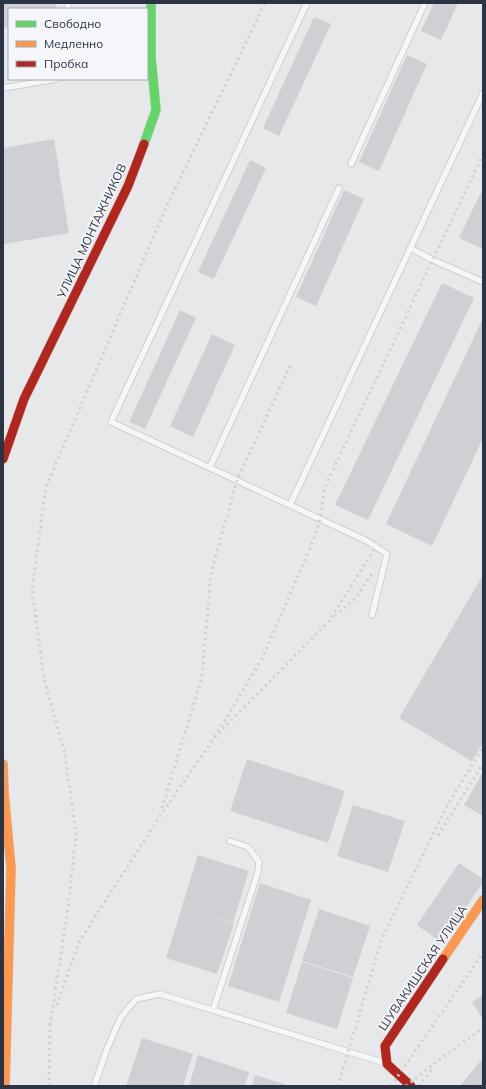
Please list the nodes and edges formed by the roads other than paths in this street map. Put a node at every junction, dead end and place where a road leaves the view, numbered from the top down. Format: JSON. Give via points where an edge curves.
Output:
{"nodes":[{"id":1,"x":151,"y":3,"type":"edge"},
{"id":2,"x":307,"y":3,"type":"edge"},
{"id":3,"x":425,"y":3,"type":"edge"},
{"id":4,"x":149,"y":58,"type":"edge"},
{"id":5,"x":51,"y":80,"type":"edge"},
{"id":6,"x":3,"y":88,"type":"edge"},
{"id":7,"x":483,"y":93,"type":"edge"},
{"id":8,"x":351,"y":164,"type":"dead end"},
{"id":9,"x":339,"y":188,"type":"dead end"},
{"id":10,"x":410,"y":248,"type":"junction"},
{"id":11,"x":483,"y":282,"type":"edge"},
{"id":12,"x":3,"y":459,"type":"edge"},
{"id":13,"x":210,"y":467,"type":"junction"},
{"id":14,"x":290,"y":504,"type":"junction"},
{"id":15,"x":372,"y":615,"type":"dead end"},
{"id":16,"x":3,"y":764,"type":"edge"},
{"id":17,"x":4,"y":793,"type":"edge"},
{"id":18,"x":230,"y":841,"type":"dead end"},
{"id":19,"x":7,"y":869,"type":"edge"},
{"id":20,"x":483,"y":900,"type":"edge"},
{"id":21,"x":213,"y":1010,"type":"junction"},
{"id":22,"x":387,"y":1064,"type":"junction"},
{"id":23,"x":5,"y":1086,"type":"edge"},
{"id":24,"x":94,"y":1086,"type":"edge"},
{"id":25,"x":411,"y":1086,"type":"edge"}],
"edges":[{"from":1,"to":4,"type":"street","name":"УЛИЦА МОНТАЖНИКОВ"},
{"from":2,"to":13,"type":"lane","via":[[111,422]]},
{"from":3,"to":8,"type":"lane"},
{"from":4,"to":12,"type":"street","name":"УЛИЦА МОНТАЖНИКОВ","via":[[156,110],[128,186],[24,399]]},
{"from":5,"to":6,"type":"lane"},
{"from":7,"to":10,"type":"lane"},
{"from":9,"to":13,"type":"lane"},
{"from":10,"to":11,"type":"lane"},
{"from":10,"to":14,"type":"lane"},
{"from":13,"to":14,"type":"lane"},
{"from":14,"to":15,"type":"lane","via":[[367,541],[387,554]]},
{"from":16,"to":17,"type":"street"},
{"from":17,"to":19,"type":"street"},
{"from":18,"to":21,"type":"lane","via":[[248,847],[259,862],[258,872]]},
{"from":19,"to":23,"type":"street"},
{"from":20,"to":22,"type":"street","name":"ШУВАКИШСКАЯ УЛИЦА","via":[[385,1046]]},
{"from":21,"to":22,"type":"lane"},
{"from":21,"to":24,"type":"lane","via":[[160,994],[136,999],[120,1017]]},
{"from":22,"to":25,"type":"street"}]}
